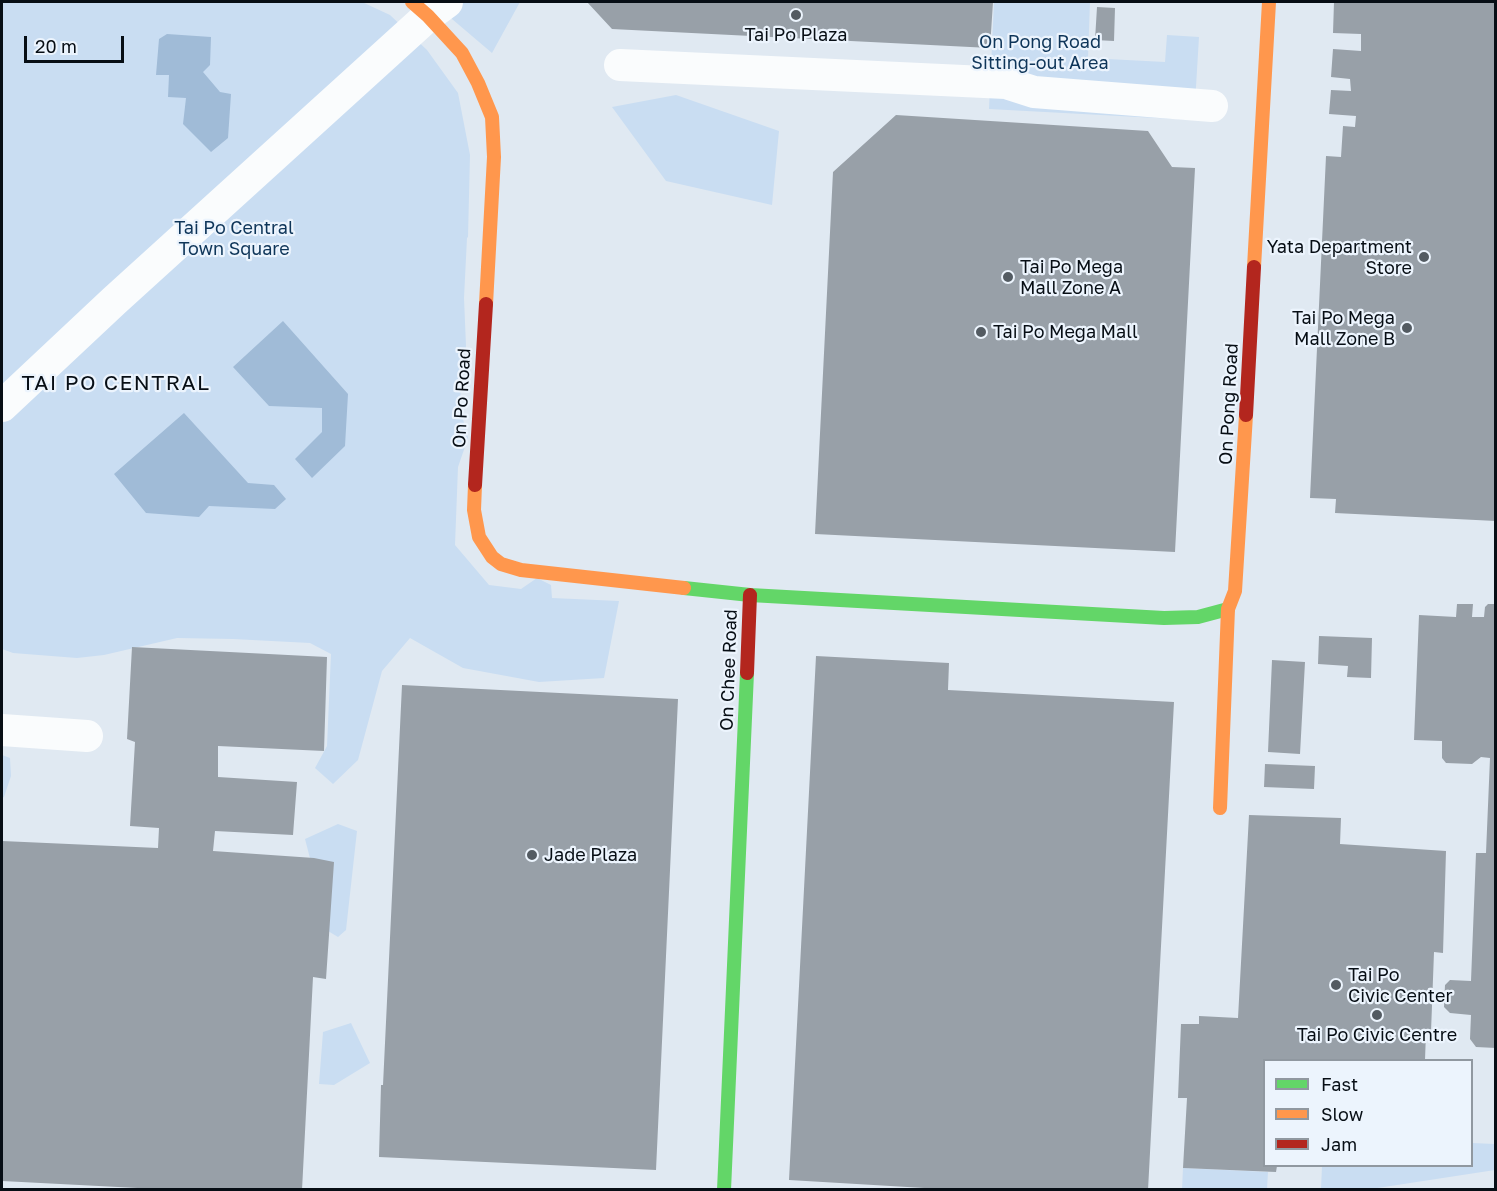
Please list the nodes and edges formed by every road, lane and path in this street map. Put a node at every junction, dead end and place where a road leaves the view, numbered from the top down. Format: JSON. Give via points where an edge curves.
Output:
{"nodes":[{"id":1,"x":1269,"y":2,"type":"edge"},
{"id":2,"x":429,"y":6,"type":"edge"},
{"id":3,"x":620,"y":65,"type":"dead end"},
{"id":4,"x":1212,"y":106,"type":"dead end"},
{"id":5,"x":2,"y":406,"type":"edge"},
{"id":6,"x":750,"y":595,"type":"junction"},
{"id":7,"x":1228,"y":609,"type":"junction"},
{"id":8,"x":2,"y":730,"type":"edge"},
{"id":9,"x":87,"y":736,"type":"dead end"},
{"id":10,"x":1220,"y":808,"type":"dead end"},
{"id":11,"x":724,"y":1190,"type":"edge"}],
"edges":[{"from":1,"to":7,"type":"street","name":"On Pong Road","via":[[1239,541],[1235,591]]},
{"from":2,"to":5,"type":"street"},
{"from":2,"to":6,"type":"street","name":"On Po Road","via":[[462,53],[492,117],[494,157],[474,510],[479,537],[492,557],[521,570]]},
{"from":3,"to":4,"type":"street","via":[[1006,83],[1035,92]]},
{"from":6,"to":7,"type":"street","name":"On Chee Road","via":[[1164,618],[1198,617]]},
{"from":6,"to":11,"type":"street","name":"On Chee Road"},
{"from":7,"to":10,"type":"street","name":"On Pong Road"},
{"from":8,"to":9,"type":"street"}]}
